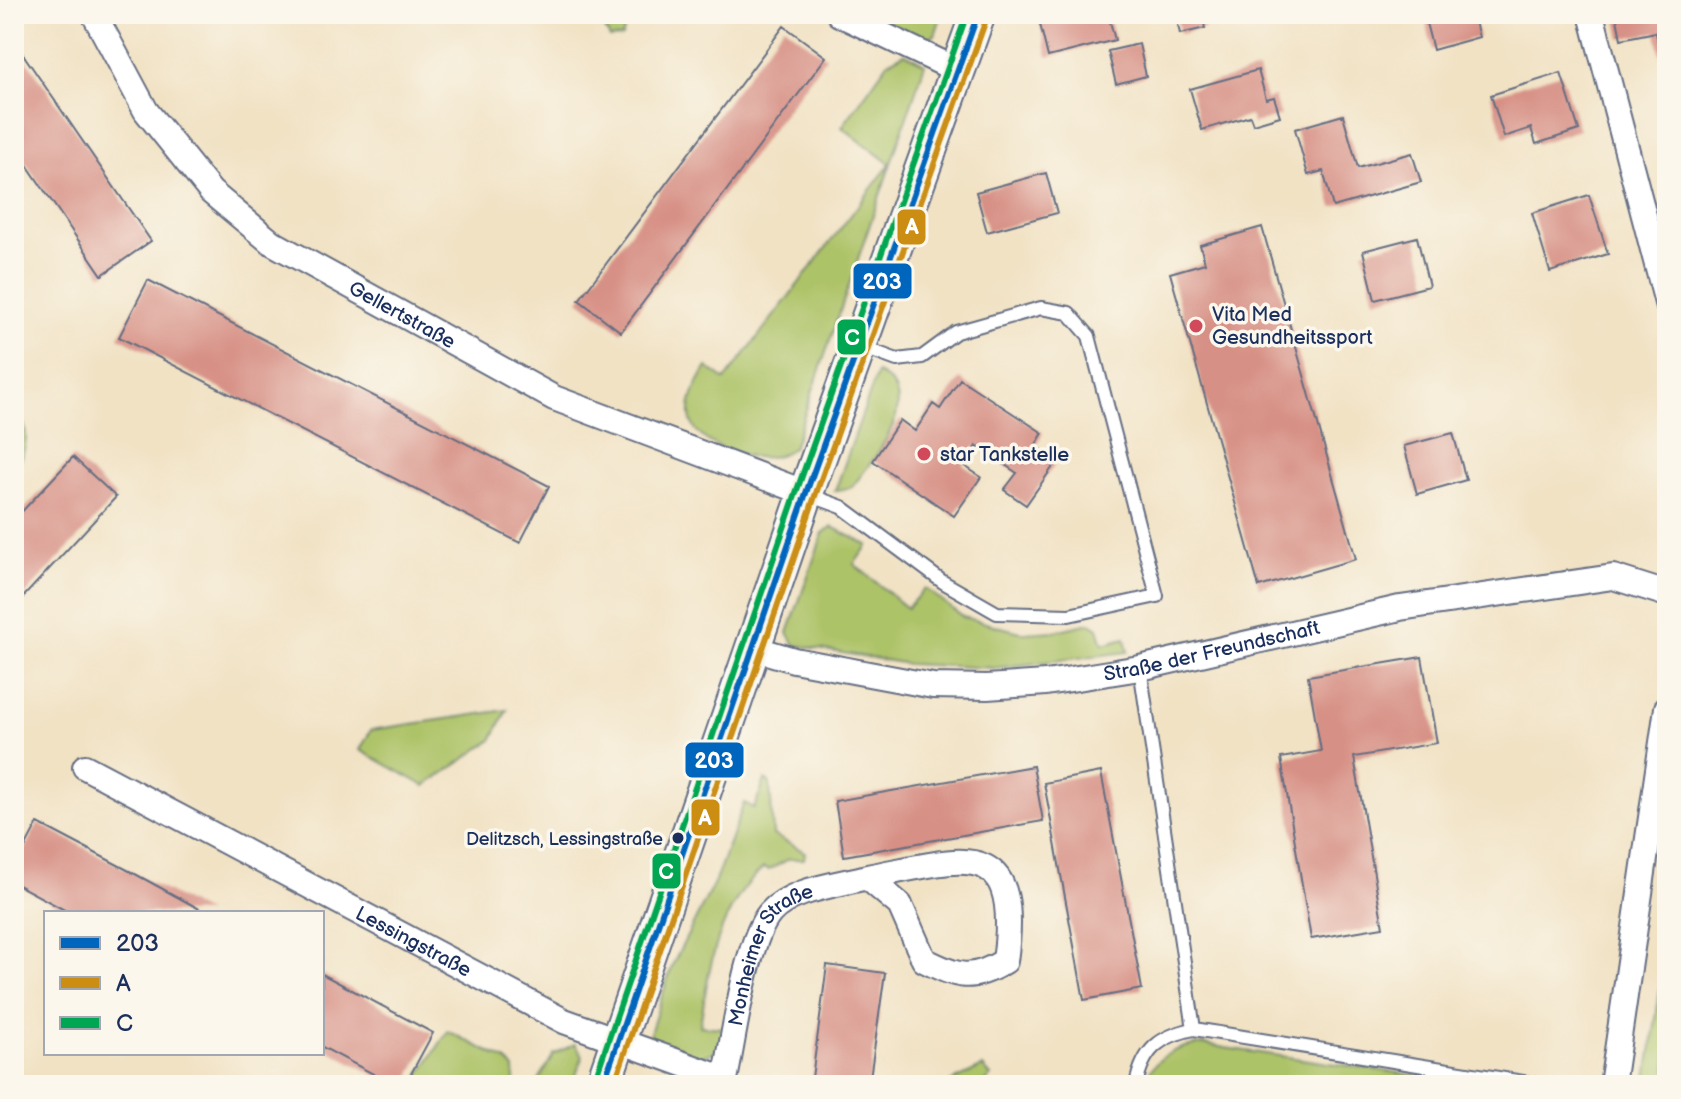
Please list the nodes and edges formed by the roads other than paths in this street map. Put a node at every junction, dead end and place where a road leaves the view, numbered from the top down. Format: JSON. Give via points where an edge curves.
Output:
{"nodes":[{"id":1,"x":94,"y":14,"type":"edge"},
{"id":2,"x":839,"y":14,"type":"edge"},
{"id":3,"x":978,"y":14,"type":"edge"},
{"id":4,"x":1591,"y":14,"type":"edge"},
{"id":5,"x":959,"y":71,"type":"junction"},
{"id":6,"x":1667,"y":303,"type":"edge"},
{"id":7,"x":858,"y":346,"type":"junction"},
{"id":8,"x":806,"y":493,"type":"junction"},
{"id":9,"x":1667,"y":594,"type":"edge"},
{"id":10,"x":753,"y":648,"type":"junction"},
{"id":11,"x":1140,"y":668,"type":"junction"},
{"id":12,"x":1667,"y":708,"type":"edge"},
{"id":13,"x":85,"y":767,"type":"dead end"},
{"id":14,"x":867,"y":877,"type":"junction"},
{"id":15,"x":1194,"y":1029,"type":"junction"},
{"id":16,"x":618,"y":1042,"type":"junction"},
{"id":17,"x":724,"y":1082,"type":"edge"},
{"id":18,"x":603,"y":1085,"type":"edge"},
{"id":19,"x":1136,"y":1085,"type":"edge"},
{"id":20,"x":1542,"y":1085,"type":"edge"},
{"id":21,"x":1612,"y":1085,"type":"edge"}],
"edges":[{"from":1,"to":8,"type":"street","name":"Gellertstraße","via":[[146,111],[211,192],[271,242],[554,398]]},
{"from":2,"to":5,"type":"street"},
{"from":3,"to":5,"type":"street"},
{"from":4,"to":6,"type":"street"},
{"from":5,"to":7,"type":"street"},
{"from":7,"to":8,"type":"street"},
{"from":7,"to":8,"type":"lane","via":[[897,360],[922,357],[956,332],[1041,308],[1069,313],[1089,336],[1157,596],[1069,615],[997,613],[943,582],[842,507]]},
{"from":8,"to":10,"type":"street"},
{"from":9,"to":11,"type":"street","name":"Straße der Freundschaft","via":[[1613,577],[1400,608]]},
{"from":10,"to":11,"type":"street","name":"Straße der Freundschaft","via":[[933,686],[1046,683]]},
{"from":10,"to":16,"type":"street"},
{"from":11,"to":15,"type":"lane"},
{"from":12,"to":21,"type":"street"},
{"from":13,"to":16,"type":"street","name":"Lessingstraße","via":[[564,1021]]},
{"from":14,"to":14,"type":"street","name":"Monheimer Straße","via":[[900,905],[924,960],[956,975],[983,974],[1005,961],[1009,904],[999,876],[981,861]]},
{"from":14,"to":17,"type":"street","name":"Monheimer Straße","via":[[801,894],[771,912],[754,944]]},
{"from":15,"to":19,"type":"lane","via":[[1169,1034],[1149,1052]]},
{"from":15,"to":20,"type":"lane"},
{"from":16,"to":17,"type":"street","name":"Monheimer Straße"},
{"from":16,"to":18,"type":"street"}]}
